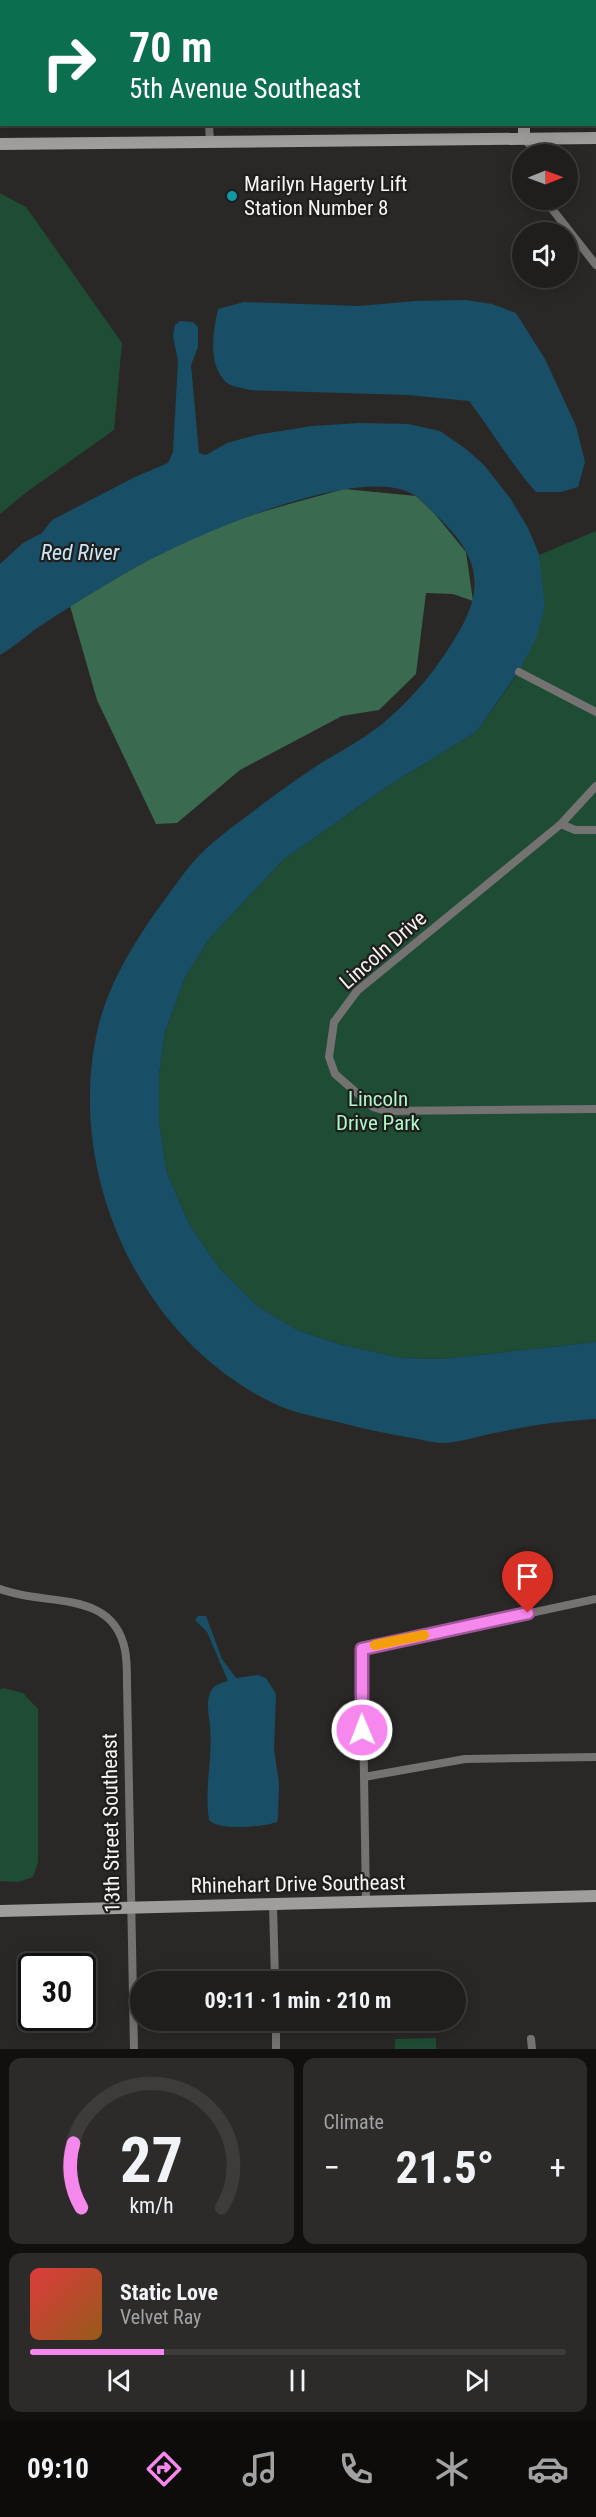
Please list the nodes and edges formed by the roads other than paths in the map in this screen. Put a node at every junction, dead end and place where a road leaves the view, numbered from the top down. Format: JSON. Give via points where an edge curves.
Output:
{"nodes":[{"id":1,"x":209,"y":126,"type":"edge"},
{"id":2,"x":524,"y":126,"type":"edge"},
{"id":3,"x":596,"y":138,"type":"edge"},
{"id":4,"x":524,"y":139,"type":"junction"},
{"id":5,"x":210,"y":142,"type":"junction"},
{"id":6,"x":0,"y":144,"type":"edge"},
{"id":7,"x":529,"y":144,"type":"edge"},
{"id":8,"x":553,"y":210,"type":"edge"},
{"id":9,"x":596,"y":265,"type":"edge"},
{"id":10,"x":519,"y":672,"type":"dead end"},
{"id":11,"x":596,"y":712,"type":"edge"},
{"id":12,"x":596,"y":786,"type":"edge"},
{"id":13,"x":561,"y":824,"type":"junction"},
{"id":14,"x":596,"y":830,"type":"edge"},
{"id":15,"x":596,"y":1109,"type":"edge"},
{"id":16,"x":0,"y":1589,"type":"edge"},
{"id":17,"x":596,"y":1599,"type":"edge"},
{"id":18,"x":596,"y":1757,"type":"edge"},
{"id":19,"x":364,"y":1777,"type":"junction"},
{"id":20,"x":596,"y":1896,"type":"edge"},
{"id":21,"x":366,"y":1902,"type":"junction"},
{"id":22,"x":273,"y":1904,"type":"junction"},
{"id":23,"x":130,"y":1908,"type":"junction"},
{"id":24,"x":0,"y":1911,"type":"edge"},
{"id":25,"x":275,"y":1971,"type":"edge"},
{"id":26,"x":276,"y":2031,"type":"edge"},
{"id":27,"x":531,"y":2039,"type":"dead end"},
{"id":28,"x":134,"y":2049,"type":"edge"},
{"id":29,"x":276,"y":2049,"type":"edge"},
{"id":30,"x":532,"y":2049,"type":"edge"}],
"edges":[{"from":1,"to":5,"type":"street"},
{"from":2,"to":4,"type":"street"},
{"from":3,"to":4,"type":"street"},
{"from":4,"to":5,"type":"street"},
{"from":4,"to":7,"type":"street"},
{"from":5,"to":6,"type":"street"},
{"from":8,"to":9,"type":"street"},
{"from":10,"to":11,"type":"street"},
{"from":12,"to":13,"type":"street","name":"Lincoln Drive"},
{"from":13,"to":14,"type":"street","via":[[575,830]]},
{"from":13,"to":15,"type":"street","name":"Lincoln Drive","via":[[357,991],[334,1022],[329,1057],[335,1074],[373,1107],[386,1111]]},
{"from":16,"to":23,"type":"street","name":"13th Street Southeast","via":[[95,1608],[116,1627],[125,1650]]},
{"from":17,"to":19,"type":"street","via":[[362,1649]]},
{"from":18,"to":19,"type":"street","via":[[465,1759]]},
{"from":19,"to":21,"type":"street"},
{"from":20,"to":21,"type":"street","name":"Rhinehart Drive Southeast"},
{"from":21,"to":22,"type":"street","name":"Rhinehart Drive Southeast"},
{"from":22,"to":23,"type":"street","name":"Rhinehart Drive Southeast"},
{"from":22,"to":25,"type":"street"},
{"from":23,"to":24,"type":"street","name":"Rhinehart Drive Southeast"},
{"from":23,"to":28,"type":"street","name":"13th Street Southeast"},
{"from":26,"to":29,"type":"street"},
{"from":27,"to":30,"type":"street"}]}
